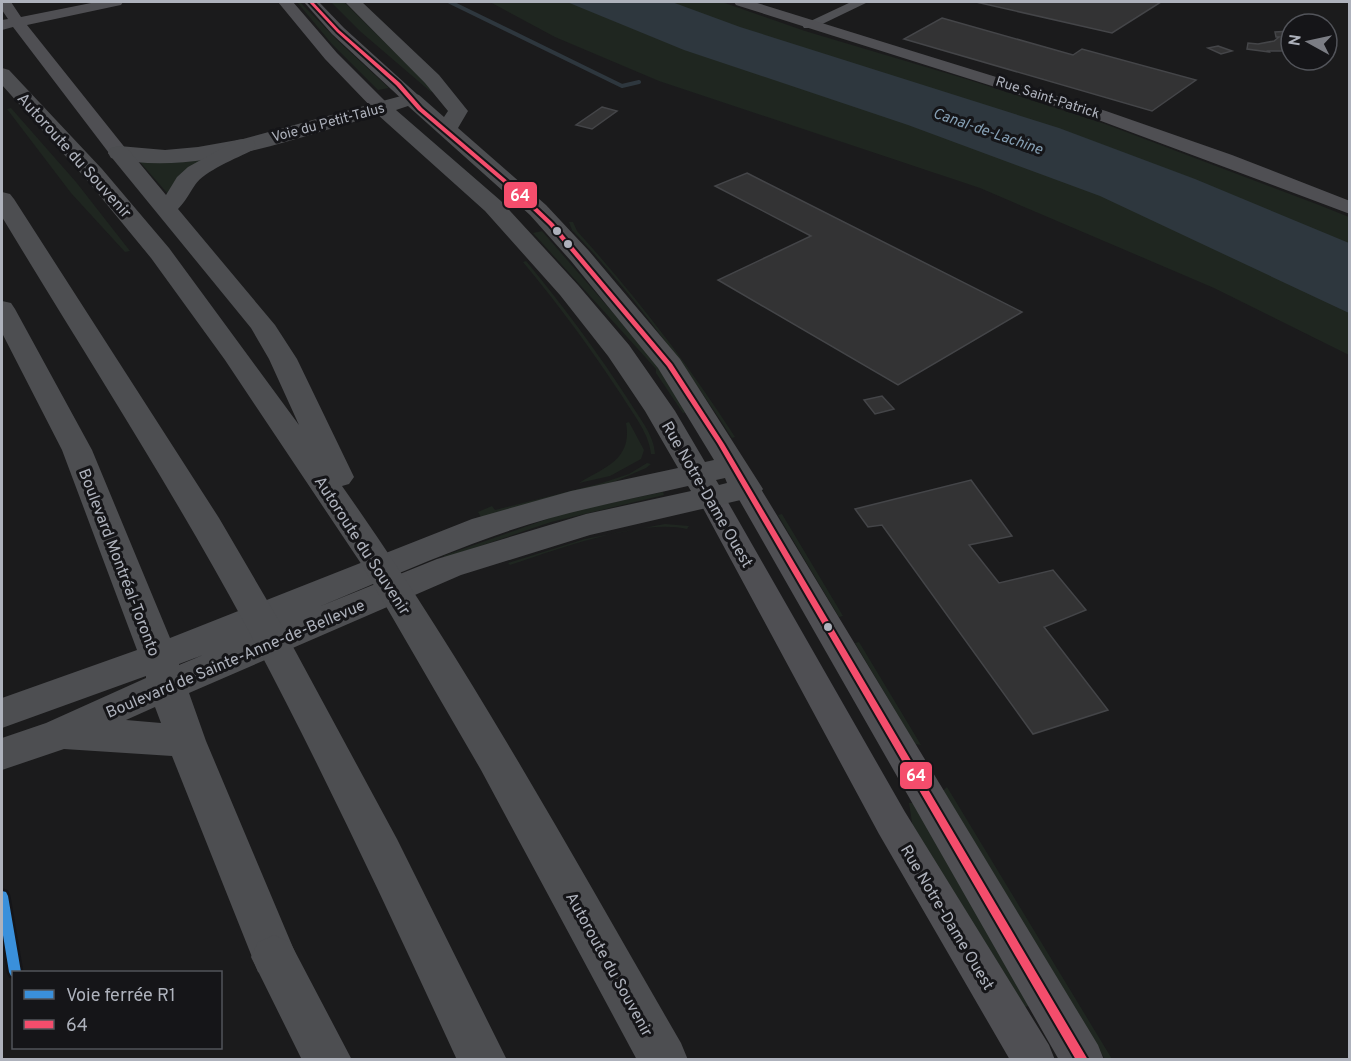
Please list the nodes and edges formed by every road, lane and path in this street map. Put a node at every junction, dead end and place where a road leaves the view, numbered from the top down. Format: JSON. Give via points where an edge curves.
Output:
{"nodes":[{"id":1,"x":4,"y":2,"type":"edge"},
{"id":2,"x":92,"y":2,"type":"edge"},
{"id":3,"x":116,"y":2,"type":"edge"},
{"id":4,"x":285,"y":2,"type":"edge"},
{"id":5,"x":311,"y":2,"type":"edge"},
{"id":6,"x":353,"y":2,"type":"edge"},
{"id":7,"x":741,"y":2,"type":"edge"},
{"id":8,"x":861,"y":2,"type":"edge"},
{"id":9,"x":75,"y":10,"type":"junction"},
{"id":10,"x":9,"y":21,"type":"edge"},
{"id":11,"x":809,"y":25,"type":"junction"},
{"id":12,"x":30,"y":41,"type":"junction"},
{"id":13,"x":2,"y":74,"type":"edge"},
{"id":14,"x":412,"y":99,"type":"junction"},
{"id":15,"x":382,"y":108,"type":"junction"},
{"id":16,"x":446,"y":130,"type":"junction"},
{"id":17,"x":244,"y":145,"type":"junction"},
{"id":18,"x":119,"y":153,"type":"junction"},
{"id":19,"x":2,"y":199,"type":"edge"},
{"id":20,"x":1350,"y":208,"type":"edge"},
{"id":21,"x":166,"y":209,"type":"junction"},
{"id":22,"x":2,"y":244,"type":"edge"},
{"id":23,"x":68,"y":308,"type":"junction"},
{"id":24,"x":2,"y":309,"type":"edge"},
{"id":25,"x":741,"y":478,"type":"junction"},
{"id":26,"x":705,"y":486,"type":"junction"},
{"id":27,"x":375,"y":558,"type":"junction"},
{"id":28,"x":161,"y":672,"type":"junction"},
{"id":29,"x":2,"y":713,"type":"edge"},
{"id":30,"x":71,"y":721,"type":"junction"},
{"id":31,"x":186,"y":741,"type":"junction"},
{"id":32,"x":2,"y":754,"type":"edge"},
{"id":33,"x":328,"y":1059,"type":"edge"},
{"id":34,"x":483,"y":1059,"type":"edge"},
{"id":35,"x":664,"y":1059,"type":"edge"},
{"id":36,"x":1034,"y":1059,"type":"edge"},
{"id":37,"x":1083,"y":1059,"type":"edge"}],
"edges":[{"from":1,"to":10,"type":"main road"},
{"from":2,"to":10,"type":"main road"},
{"from":3,"to":9,"type":"main road"},
{"from":4,"to":15,"type":"main road","name":"Rue Notre-Dame Ouest","via":[[330,56]]},
{"from":5,"to":14,"type":"main road"},
{"from":6,"to":16,"type":"main road","via":[[432,79],[458,111]]},
{"from":7,"to":11,"type":"main road","name":"Rue Saint-Patrick"},
{"from":8,"to":11,"type":"street"},
{"from":9,"to":10,"type":"main road"},
{"from":9,"to":12,"type":"main road"},
{"from":10,"to":12,"type":"main road"},
{"from":11,"to":20,"type":"main road","name":"Rue Saint-Patrick","via":[[1077,106]]},
{"from":12,"to":18,"type":"main road"},
{"from":13,"to":27,"type":"main road","name":"Autoroute du Souvenir","via":[[160,253]]},
{"from":14,"to":15,"type":"main road","name":"Voie du Petit-Talus"},
{"from":14,"to":16,"type":"main road"},
{"from":15,"to":17,"type":"main road","name":"Voie du Petit-Talus"},
{"from":15,"to":26,"type":"main road","name":"Rue Notre-Dame Ouest","via":[[493,206],[568,290],[619,351]]},
{"from":16,"to":25,"type":"main road","via":[[538,210],[580,256],[670,365]]},
{"from":17,"to":18,"type":"main road","via":[[173,157]]},
{"from":17,"to":21,"type":"main road","via":[[196,172]]},
{"from":18,"to":21,"type":"main road"},
{"from":19,"to":23,"type":"main road"},
{"from":21,"to":27,"type":"main road","via":[[232,286],[277,348]]},
{"from":22,"to":23,"type":"main road"},
{"from":23,"to":34,"type":"main road","via":[[195,507],[265,628],[377,842]]},
{"from":24,"to":28,"type":"main road","name":"Boulevard Montréal-Toronto","via":[[76,450],[148,627]]},
{"from":25,"to":26,"type":"main road","name":"Boulevard de Sainte-Anne-de-Bellevue"},
{"from":25,"to":37,"type":"main road"},
{"from":26,"to":28,"type":"main road","name":"Boulevard de Sainte-Anne-de-Bellevue","via":[[586,525],[441,556]]},
{"from":26,"to":36,"type":"main road","name":"Rue Notre-Dame Ouest","via":[[892,823]]},
{"from":27,"to":35,"type":"main road","name":"Autoroute du Souvenir","via":[[495,758]]},
{"from":28,"to":30,"type":"main road","name":"Boulevard de Sainte-Anne-de-Bellevue"},
{"from":28,"to":31,"type":"main road","name":"Boulevard Montréal-Toronto"},
{"from":29,"to":30,"type":"main road","name":"Boulevard de Sainte-Anne-de-Bellevue"},
{"from":30,"to":31,"type":"main road"},
{"from":30,"to":32,"type":"main road","name":"Boulevard de Sainte-Anne-de-Bellevue"},
{"from":31,"to":33,"type":"main road","name":"Boulevard Montréal-Toronto","via":[[274,957]]}]}
